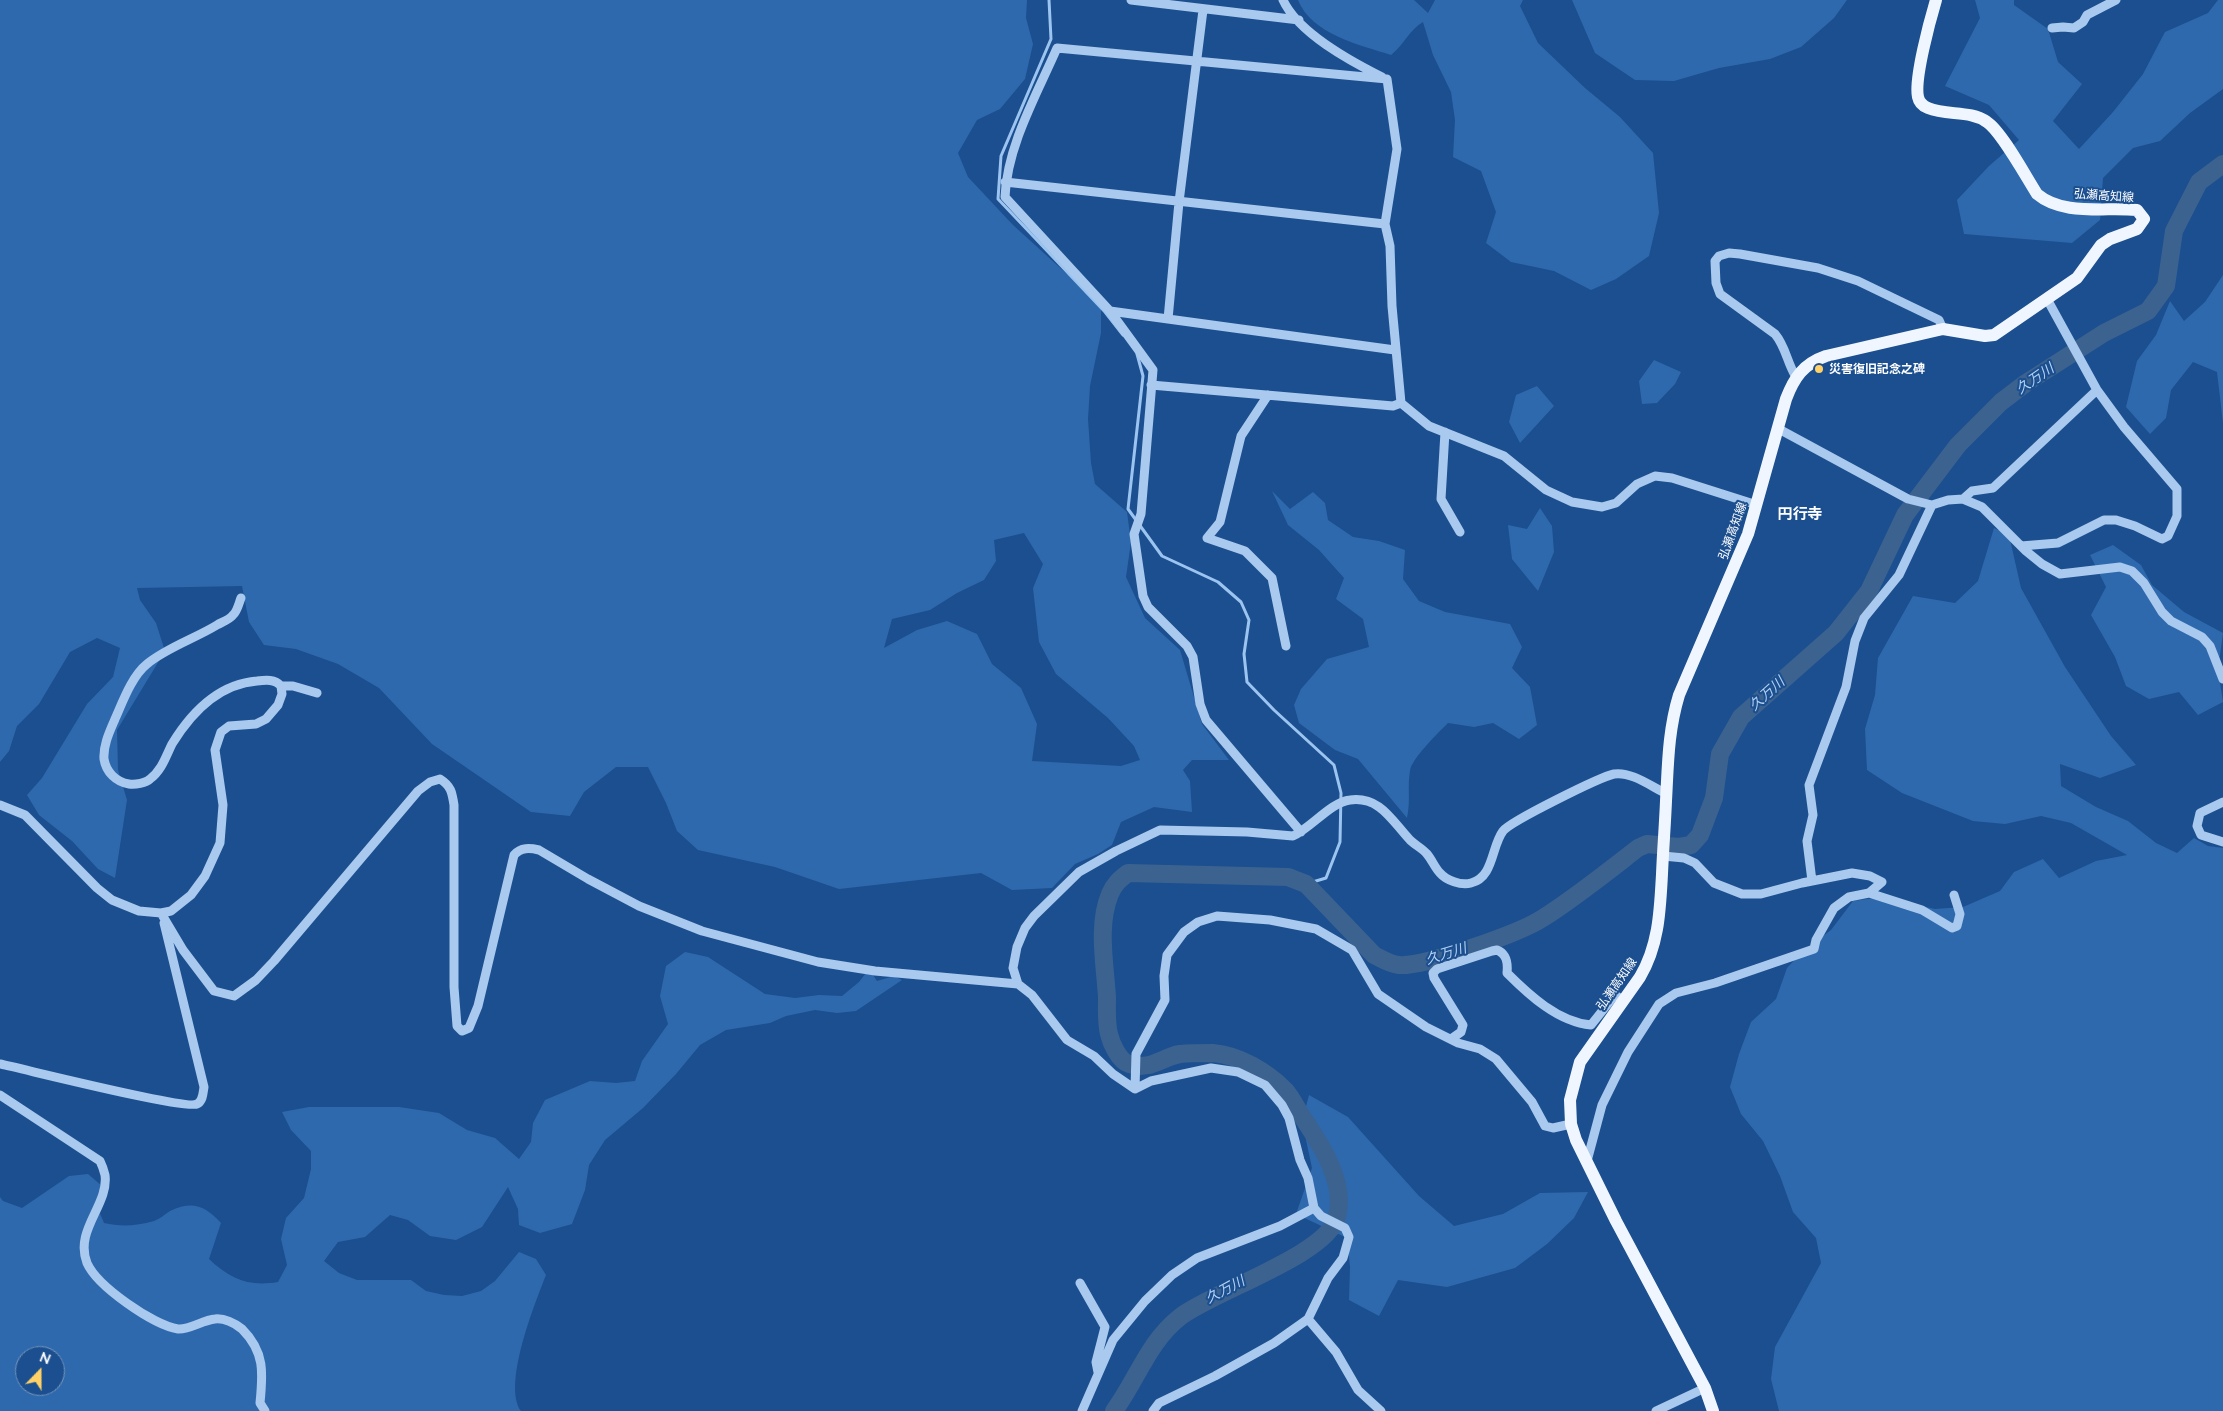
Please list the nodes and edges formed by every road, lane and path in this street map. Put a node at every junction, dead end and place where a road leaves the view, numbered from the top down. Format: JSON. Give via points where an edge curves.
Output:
{"nodes":[{"id":1,"x":1131,"y":0,"type":"edge"},
{"id":2,"x":1283,"y":0,"type":"edge"},
{"id":3,"x":1936,"y":0,"type":"edge"},
{"id":4,"x":2116,"y":0,"type":"edge"},
{"id":5,"x":1203,"y":10,"type":"junction"},
{"id":6,"x":1299,"y":20,"type":"junction"},
{"id":7,"x":2052,"y":28,"type":"dead end"},
{"id":8,"x":1197,"y":60,"type":"junction"},
{"id":9,"x":1387,"y":79,"type":"junction"},
{"id":10,"x":1005,"y":182,"type":"junction"},
{"id":11,"x":1179,"y":202,"type":"junction"},
{"id":12,"x":1385,"y":224,"type":"junction"},
{"id":13,"x":2047,"y":298,"type":"junction"},
{"id":14,"x":1110,"y":311,"type":"junction"},
{"id":15,"x":1168,"y":319,"type":"junction"},
{"id":16,"x":1944,"y":329,"type":"junction"},
{"id":17,"x":1395,"y":350,"type":"junction"},
{"id":18,"x":1796,"y":377,"type":"junction"},
{"id":19,"x":1151,"y":385,"type":"junction"},
{"id":20,"x":2097,"y":390,"type":"junction"},
{"id":21,"x":1268,"y":395,"type":"junction"},
{"id":22,"x":1401,"y":403,"type":"junction"},
{"id":23,"x":1777,"y":428,"type":"junction"},
{"id":24,"x":1445,"y":432,"type":"junction"},
{"id":25,"x":1963,"y":499,"type":"junction"},
{"id":26,"x":1757,"y":505,"type":"junction"},
{"id":27,"x":1932,"y":505,"type":"junction"},
{"id":28,"x":1460,"y":532,"type":"dead end"},
{"id":29,"x":2021,"y":546,"type":"junction"},
{"id":30,"x":241,"y":598,"type":"dead end"},
{"id":31,"x":1286,"y":646,"type":"dead end"},
{"id":32,"x":2223,"y":679,"type":"edge"},
{"id":33,"x":281,"y":686,"type":"junction"},
{"id":34,"x":318,"y":693,"type":"dead end"},
{"id":35,"x":1666,"y":794,"type":"junction"},
{"id":36,"x":2223,"y":802,"type":"edge"},
{"id":37,"x":0,"y":805,"type":"edge"},
{"id":38,"x":1301,"y":832,"type":"junction"},
{"id":39,"x":2223,"y":842,"type":"edge"},
{"id":40,"x":1663,"y":855,"type":"junction"},
{"id":41,"x":1812,"y":881,"type":"junction"},
{"id":42,"x":1869,"y":893,"type":"junction"},
{"id":43,"x":1954,"y":895,"type":"dead end"},
{"id":44,"x":162,"y":913,"type":"junction"},
{"id":45,"x":1018,"y":984,"type":"junction"},
{"id":46,"x":1623,"y":1000,"type":"junction"},
{"id":47,"x":1451,"y":1040,"type":"junction"},
{"id":48,"x":0,"y":1064,"type":"edge"},
{"id":49,"x":1135,"y":1089,"type":"junction"},
{"id":50,"x":0,"y":1095,"type":"edge"},
{"id":51,"x":1572,"y":1124,"type":"junction"},
{"id":52,"x":1587,"y":1161,"type":"junction"},
{"id":53,"x":1314,"y":1208,"type":"junction"},
{"id":54,"x":1080,"y":1284,"type":"dead end"},
{"id":55,"x":1308,"y":1319,"type":"junction"},
{"id":56,"x":1098,"y":1372,"type":"junction"},
{"id":57,"x":1705,"y":1388,"type":"junction"},
{"id":58,"x":265,"y":1411,"type":"edge"},
{"id":59,"x":1082,"y":1411,"type":"edge"},
{"id":60,"x":1153,"y":1411,"type":"edge"},
{"id":61,"x":1381,"y":1411,"type":"edge"},
{"id":62,"x":1656,"y":1411,"type":"edge"},
{"id":63,"x":1713,"y":1411,"type":"edge"}],
"edges":[{"from":1,"to":5,"type":"street"},
{"from":2,"to":6,"type":"street"},
{"from":3,"to":13,"type":"main road","name":"弘瀬高知線","via":[[1922,57],[1918,88],[1921,104],[1989,123],[2036,194],[2045,201],[2069,207],[2136,210],[2144,219],[2137,229],[2101,245],[2077,278]]},
{"from":4,"to":7,"type":"street","via":[[2087,15],[2074,28]]},
{"from":5,"to":6,"type":"street"},
{"from":5,"to":8,"type":"street"},
{"from":6,"to":9,"type":"street","via":[[1322,43]]},
{"from":8,"to":9,"type":"street"},
{"from":8,"to":10,"type":"street","via":[[1058,48],[1031,105],[1011,156]]},
{"from":8,"to":11,"type":"street"},
{"from":9,"to":12,"type":"street","via":[[1397,149]]},
{"from":10,"to":11,"type":"street"},
{"from":10,"to":14,"type":"street","via":[[1004,196]]},
{"from":11,"to":12,"type":"street"},
{"from":11,"to":15,"type":"street"},
{"from":12,"to":17,"type":"street","via":[[1390,246]]},
{"from":13,"to":16,"type":"main road","name":"弘瀬高知線","via":[[1994,335]]},
{"from":13,"to":20,"type":"street"},
{"from":14,"to":15,"type":"street"},
{"from":14,"to":19,"type":"street","via":[[1153,370]]},
{"from":15,"to":17,"type":"street"},
{"from":16,"to":18,"type":"main road","name":"弘瀬高知線","via":[[1826,356],[1812,361]]},
{"from":16,"to":18,"type":"street","via":[[1939,320],[1831,271],[1759,256],[1729,253],[1718,256],[1715,261],[1716,282],[1720,294],[1775,334],[1782,342]]},
{"from":17,"to":22,"type":"street"},
{"from":18,"to":23,"type":"main road","name":"弘瀬高知線"},
{"from":19,"to":21,"type":"street"},
{"from":19,"to":38,"type":"street","via":[[1141,514],[1136,530],[1143,596],[1148,607],[1187,646],[1193,657],[1200,704],[1206,720]]},
{"from":20,"to":25,"type":"street","via":[[1993,488],[1972,490]]},
{"from":20,"to":29,"type":"street","via":[[2177,489],[2177,516],[2168,536],[2162,539],[2136,526],[2104,520],[2058,543]]},
{"from":21,"to":22,"type":"street","via":[[1393,406]]},
{"from":21,"to":31,"type":"street","via":[[1241,436],[1220,522],[1207,538],[1245,551],[1272,578]]},
{"from":22,"to":24,"type":"street","via":[[1429,426]]},
{"from":23,"to":26,"type":"main road","name":"弘瀬高知線"},
{"from":23,"to":27,"type":"street","via":[[1908,500]]},
{"from":24,"to":26,"type":"street","via":[[1504,456],[1546,490],[1572,502],[1602,507],[1616,504],[1637,484],[1655,476],[1672,478]]},
{"from":24,"to":28,"type":"street","via":[[1441,499]]},
{"from":25,"to":27,"type":"street"},
{"from":25,"to":29,"type":"street","via":[[1982,507]]},
{"from":26,"to":35,"type":"main road","name":"弘瀬高知線","via":[[1728,584],[1679,695],[1670,731]]},
{"from":27,"to":41,"type":"street","via":[[1899,575],[1864,618],[1855,641],[1846,687],[1809,784],[1813,815],[1807,841]]},
{"from":29,"to":32,"type":"street","via":[[2060,574],[2120,567],[2132,571],[2171,621],[2202,637],[2210,646]]},
{"from":30,"to":33,"type":"street","via":[[233,615],[154,659],[138,675],[106,742],[104,758],[108,771],[128,784],[149,780],[160,769],[185,726],[212,697],[251,681],[267,680]]},
{"from":33,"to":34,"type":"street"},
{"from":33,"to":44,"type":"street","via":[[278,705],[266,719],[256,724],[229,726],[221,732],[215,750],[223,805],[220,843],[205,876],[191,895],[175,909]]},
{"from":35,"to":38,"type":"street","via":[[1626,774],[1614,774],[1582,788],[1506,827],[1496,840],[1488,870],[1470,884],[1459,883],[1439,873],[1426,852],[1410,840],[1391,816],[1370,801],[1349,800],[1335,806]]},
{"from":35,"to":40,"type":"main road","name":"弘瀬高知線"},
{"from":36,"to":39,"type":"street","via":[[2200,813],[2197,826],[2201,835]]},
{"from":37,"to":44,"type":"street","via":[[25,815],[112,900],[139,911]]},
{"from":38,"to":45,"type":"street","via":[[1293,836],[1160,830],[1116,851],[1079,872],[1025,928],[1013,968]]},
{"from":40,"to":41,"type":"street","via":[[1695,863],[1714,883],[1742,894],[1761,894]]},
{"from":40,"to":46,"type":"main road","name":"弘瀬高知線","via":[[1655,945],[1648,964]]},
{"from":41,"to":42,"type":"street","via":[[1852,873],[1882,882]]},
{"from":42,"to":43,"type":"street","via":[[1922,910],[1952,928],[1957,926],[1960,914]]},
{"from":42,"to":52,"type":"street","via":[[1849,897],[1834,908],[1814,949],[1676,993],[1658,1004],[1628,1052],[1602,1105]]},
{"from":44,"to":45,"type":"street","via":[[183,950],[214,991],[234,996],[274,961],[418,791],[440,779],[452,790],[454,805],[454,987],[457,1026],[462,1031],[469,1028],[478,1006],[514,855],[524,849],[539,850],[639,906],[737,941],[818,962],[875,971]]},
{"from":44,"to":48,"type":"street","via":[[204,1087],[201,1101],[191,1106]]},
{"from":45,"to":49,"type":"street","via":[[1032,995],[1067,1040],[1094,1056]]},
{"from":46,"to":47,"type":"street","via":[[1616,995],[1591,1025],[1581,1024],[1543,1006],[1507,973],[1508,962],[1504,954],[1496,950],[1433,973],[1463,1025],[1461,1032]]},
{"from":46,"to":51,"type":"main road","name":"弘瀬高知線","via":[[1580,1062],[1570,1100]]},
{"from":47,"to":49,"type":"street","via":[[1378,994],[1352,950],[1316,929],[1270,920],[1217,916],[1198,922],[1184,932],[1167,955],[1165,1000],[1136,1054]]},
{"from":47,"to":51,"type":"street","via":[[1480,1049],[1496,1059],[1532,1102],[1545,1126],[1553,1128]]},
{"from":49,"to":53,"type":"street","via":[[1151,1081],[1211,1068],[1238,1072],[1265,1085],[1289,1118]]},
{"from":50,"to":58,"type":"street","via":[[100,1161],[105,1176],[104,1190],[84,1237],[87,1262],[102,1282],[158,1322],[179,1329],[214,1319],[239,1326],[252,1339],[260,1355],[263,1377],[260,1403]]},
{"from":51,"to":52,"type":"main road","name":"弘瀬高知線"},
{"from":52,"to":57,"type":"main road","name":"弘瀬高知線"},
{"from":53,"to":55,"type":"street","via":[[1321,1216],[1345,1228],[1349,1237],[1343,1258],[1328,1278]]},
{"from":53,"to":56,"type":"street","via":[[1280,1226],[1197,1258],[1172,1275],[1112,1340]]},
{"from":54,"to":56,"type":"street","via":[[1105,1327],[1096,1362]]},
{"from":55,"to":60,"type":"street","via":[[1274,1343],[1159,1403]]},
{"from":55,"to":61,"type":"street","via":[[1336,1352],[1358,1390]]},
{"from":56,"to":59,"type":"street"},
{"from":57,"to":62,"type":"street"},
{"from":57,"to":63,"type":"main road","name":"弘瀬高知線"}]}
